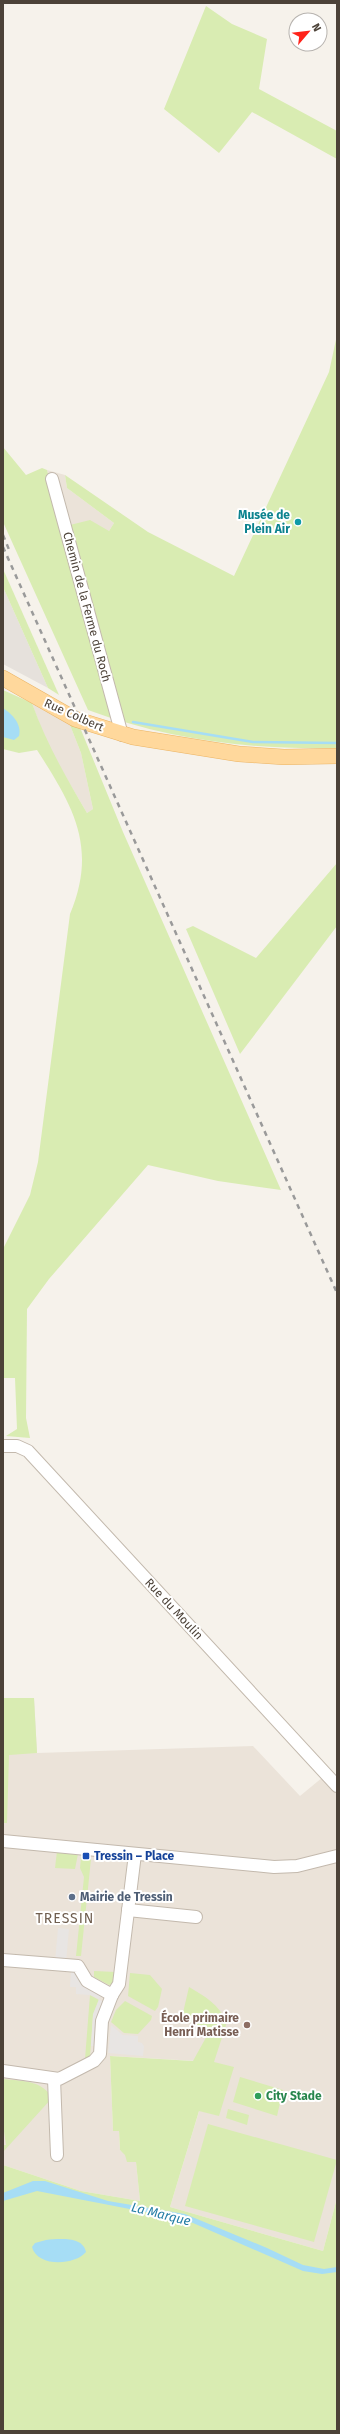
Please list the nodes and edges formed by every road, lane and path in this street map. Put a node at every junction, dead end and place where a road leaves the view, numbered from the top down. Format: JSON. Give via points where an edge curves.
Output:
{"nodes":[{"id":1,"x":52,"y":479,"type":"dead end"},
{"id":2,"x":3,"y":677,"type":"edge"},
{"id":3,"x":122,"y":731,"type":"junction"},
{"id":4,"x":337,"y":756,"type":"edge"},
{"id":5,"x":3,"y":1446,"type":"edge"},
{"id":6,"x":337,"y":1786,"type":"edge"},
{"id":7,"x":5,"y":1842,"type":"edge"},
{"id":8,"x":135,"y":1854,"type":"junction"},
{"id":9,"x":337,"y":1856,"type":"edge"},
{"id":10,"x":128,"y":1910,"type":"junction"},
{"id":11,"x":196,"y":1917,"type":"dead end"},
{"id":12,"x":3,"y":1960,"type":"edge"},
{"id":13,"x":112,"y":1995,"type":"junction"},
{"id":14,"x":3,"y":2071,"type":"edge"},
{"id":15,"x":54,"y":2079,"type":"junction"},
{"id":16,"x":57,"y":2155,"type":"dead end"}],
"edges":[{"from":1,"to":3,"type":"street","name":"Chemin de la Ferme du Roch"},
{"from":2,"to":3,"type":"main road","name":"Rue Colbert"},
{"from":3,"to":4,"type":"main road","name":"Rue Colbert","via":[[174,744],[263,756]]},
{"from":5,"to":6,"type":"street","name":"Rue du Moulin","via":[[17,1446],[28,1451]]},
{"from":7,"to":8,"type":"street"},
{"from":8,"to":9,"type":"street","via":[[281,1867],[297,1866]]},
{"from":8,"to":10,"type":"street"},
{"from":10,"to":11,"type":"street"},
{"from":10,"to":13,"type":"street","via":[[119,1984]]},
{"from":12,"to":13,"type":"street","via":[[78,1966],[87,1981]]},
{"from":13,"to":15,"type":"street","via":[[102,2021],[101,2050],[98,2058],[68,2076]]},
{"from":14,"to":15,"type":"street"},
{"from":15,"to":16,"type":"street"}]}
